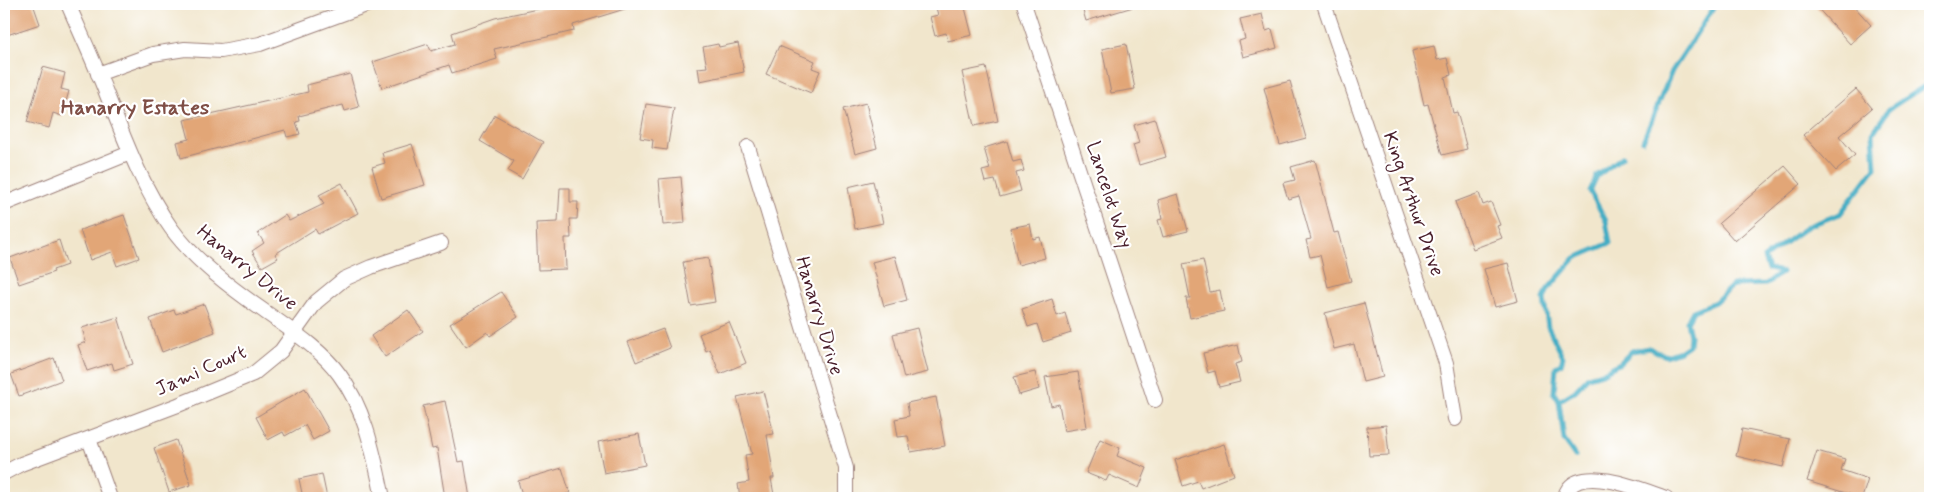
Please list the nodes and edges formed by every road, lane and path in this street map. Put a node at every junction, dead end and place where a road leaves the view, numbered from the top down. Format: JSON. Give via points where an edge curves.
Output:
{"nodes":[{"id":1,"x":68,"y":4,"type":"edge"},
{"id":2,"x":369,"y":4,"type":"edge"},
{"id":3,"x":1024,"y":4,"type":"edge"},
{"id":4,"x":1324,"y":4,"type":"edge"},
{"id":5,"x":98,"y":74,"type":"junction"},
{"id":6,"x":748,"y":147,"type":"dead end"},
{"id":7,"x":130,"y":153,"type":"junction"},
{"id":8,"x":4,"y":204,"type":"edge"},
{"id":9,"x":441,"y":243,"type":"dead end"},
{"id":10,"x":295,"y":332,"type":"junction"},
{"id":11,"x":1155,"y":400,"type":"dead end"},
{"id":12,"x":1455,"y":419,"type":"dead end"},
{"id":13,"x":89,"y":439,"type":"junction"},
{"id":14,"x":4,"y":473,"type":"edge"},
{"id":15,"x":110,"y":498,"type":"edge"},
{"id":16,"x":382,"y":498,"type":"edge"},
{"id":17,"x":846,"y":498,"type":"edge"},
{"id":18,"x":1564,"y":498,"type":"edge"},
{"id":19,"x":1666,"y":498,"type":"edge"}],
"edges":[{"from":1,"to":5,"type":"street","name":"Hanarry Drive"},
{"from":2,"to":5,"type":"street","via":[[260,44],[221,51],[185,49],[153,54]]},
{"from":3,"to":11,"type":"street","name":"Lancelot Way"},
{"from":4,"to":12,"type":"street","name":"King Arthur Drive","via":[[1446,363]]},
{"from":5,"to":7,"type":"street","name":"Hanarry Drive"},
{"from":6,"to":17,"type":"street","name":"Hanarry Drive","via":[[846,468]]},
{"from":7,"to":8,"type":"street"},
{"from":7,"to":10,"type":"street","name":"Hanarry Drive","via":[[171,228],[196,257],[262,311]]},
{"from":9,"to":10,"type":"street","name":"Jami Court","via":[[344,279],[316,302]]},
{"from":10,"to":13,"type":"street","name":"Jami Court","via":[[282,351],[253,374]]},
{"from":10,"to":16,"type":"street","name":"Hanarry Drive","via":[[339,373],[357,404],[371,443]]},
{"from":13,"to":14,"type":"street","name":"Jami Court"},
{"from":13,"to":15,"type":"street"},
{"from":18,"to":19,"type":"street","via":[[1570,486],[1585,479],[1605,479]]}]}
